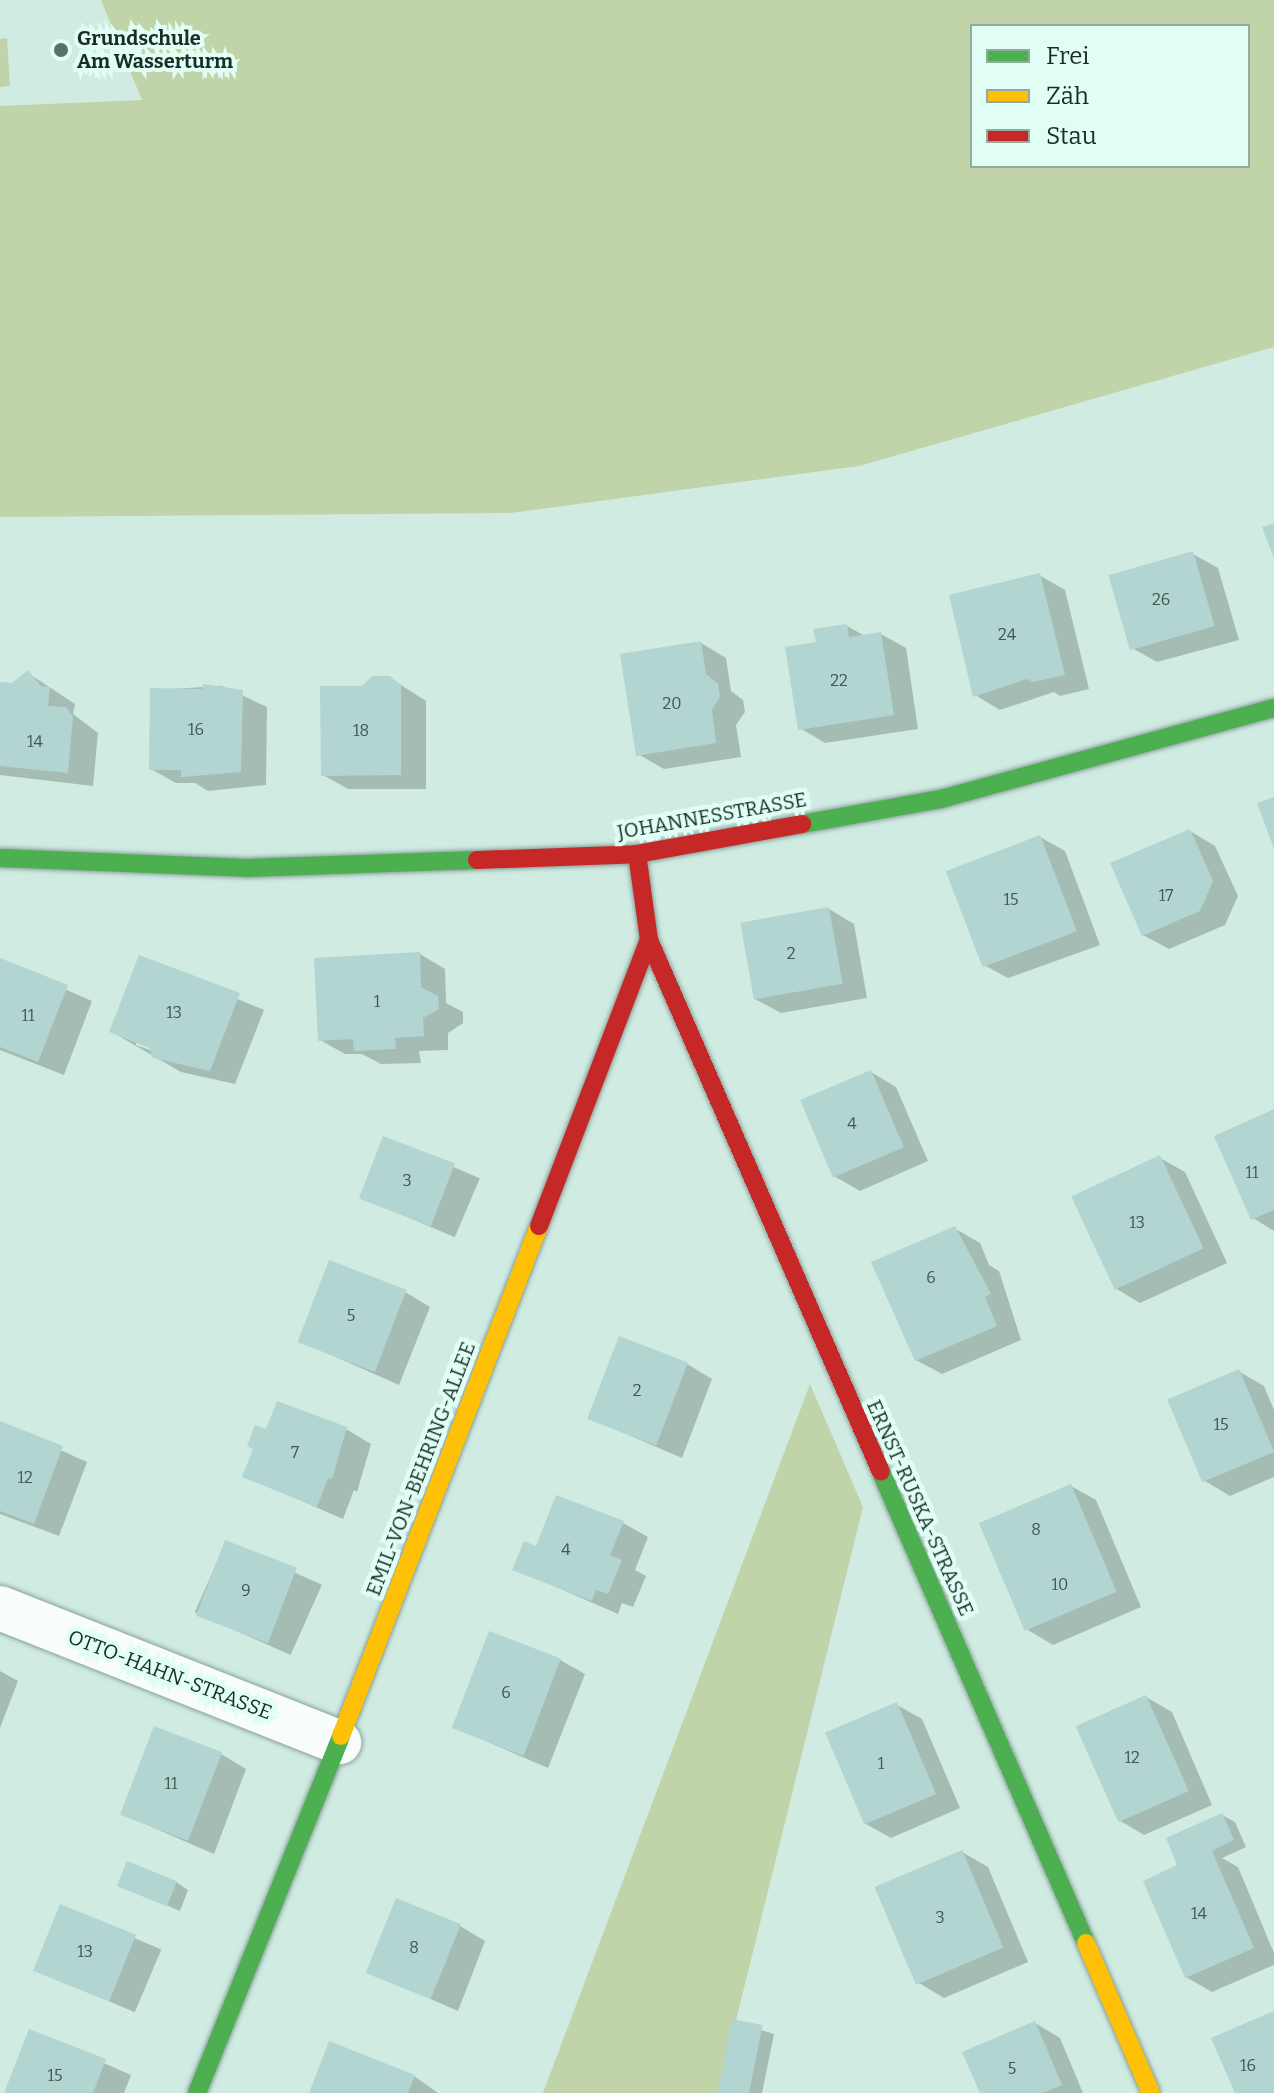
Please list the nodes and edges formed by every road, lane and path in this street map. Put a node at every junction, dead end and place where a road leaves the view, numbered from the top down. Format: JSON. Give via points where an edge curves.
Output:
{"nodes":[{"id":1,"x":1274,"y":708,"type":"edge"},
{"id":2,"x":637,"y":854,"type":"junction"},
{"id":3,"x":0,"y":858,"type":"edge"},
{"id":4,"x":649,"y":940,"type":"junction"},
{"id":5,"x":0,"y":1608,"type":"edge"},
{"id":6,"x":339,"y":1742,"type":"junction"},
{"id":7,"x":197,"y":2093,"type":"edge"},
{"id":8,"x":1151,"y":2093,"type":"edge"}],
"edges":[{"from":1,"to":2,"type":"street","name":"JOHANNESSTRASSE","via":[[941,799]]},
{"from":2,"to":3,"type":"street","name":"JOHANNESSTRASSE","via":[[246,868]]},
{"from":2,"to":4,"type":"street","name":"EMIL-VON-BEHRING-ALLEE"},
{"from":4,"to":6,"type":"street","name":"EMIL-VON-BEHRING-ALLEE"},
{"from":4,"to":8,"type":"street","name":"ERNST-RUSKA-STRASSE"},
{"from":5,"to":6,"type":"street","name":"OTTO-HAHN-STRASSE"},
{"from":6,"to":7,"type":"street","name":"EMIL-VON-BEHRING-ALLEE"}]}
